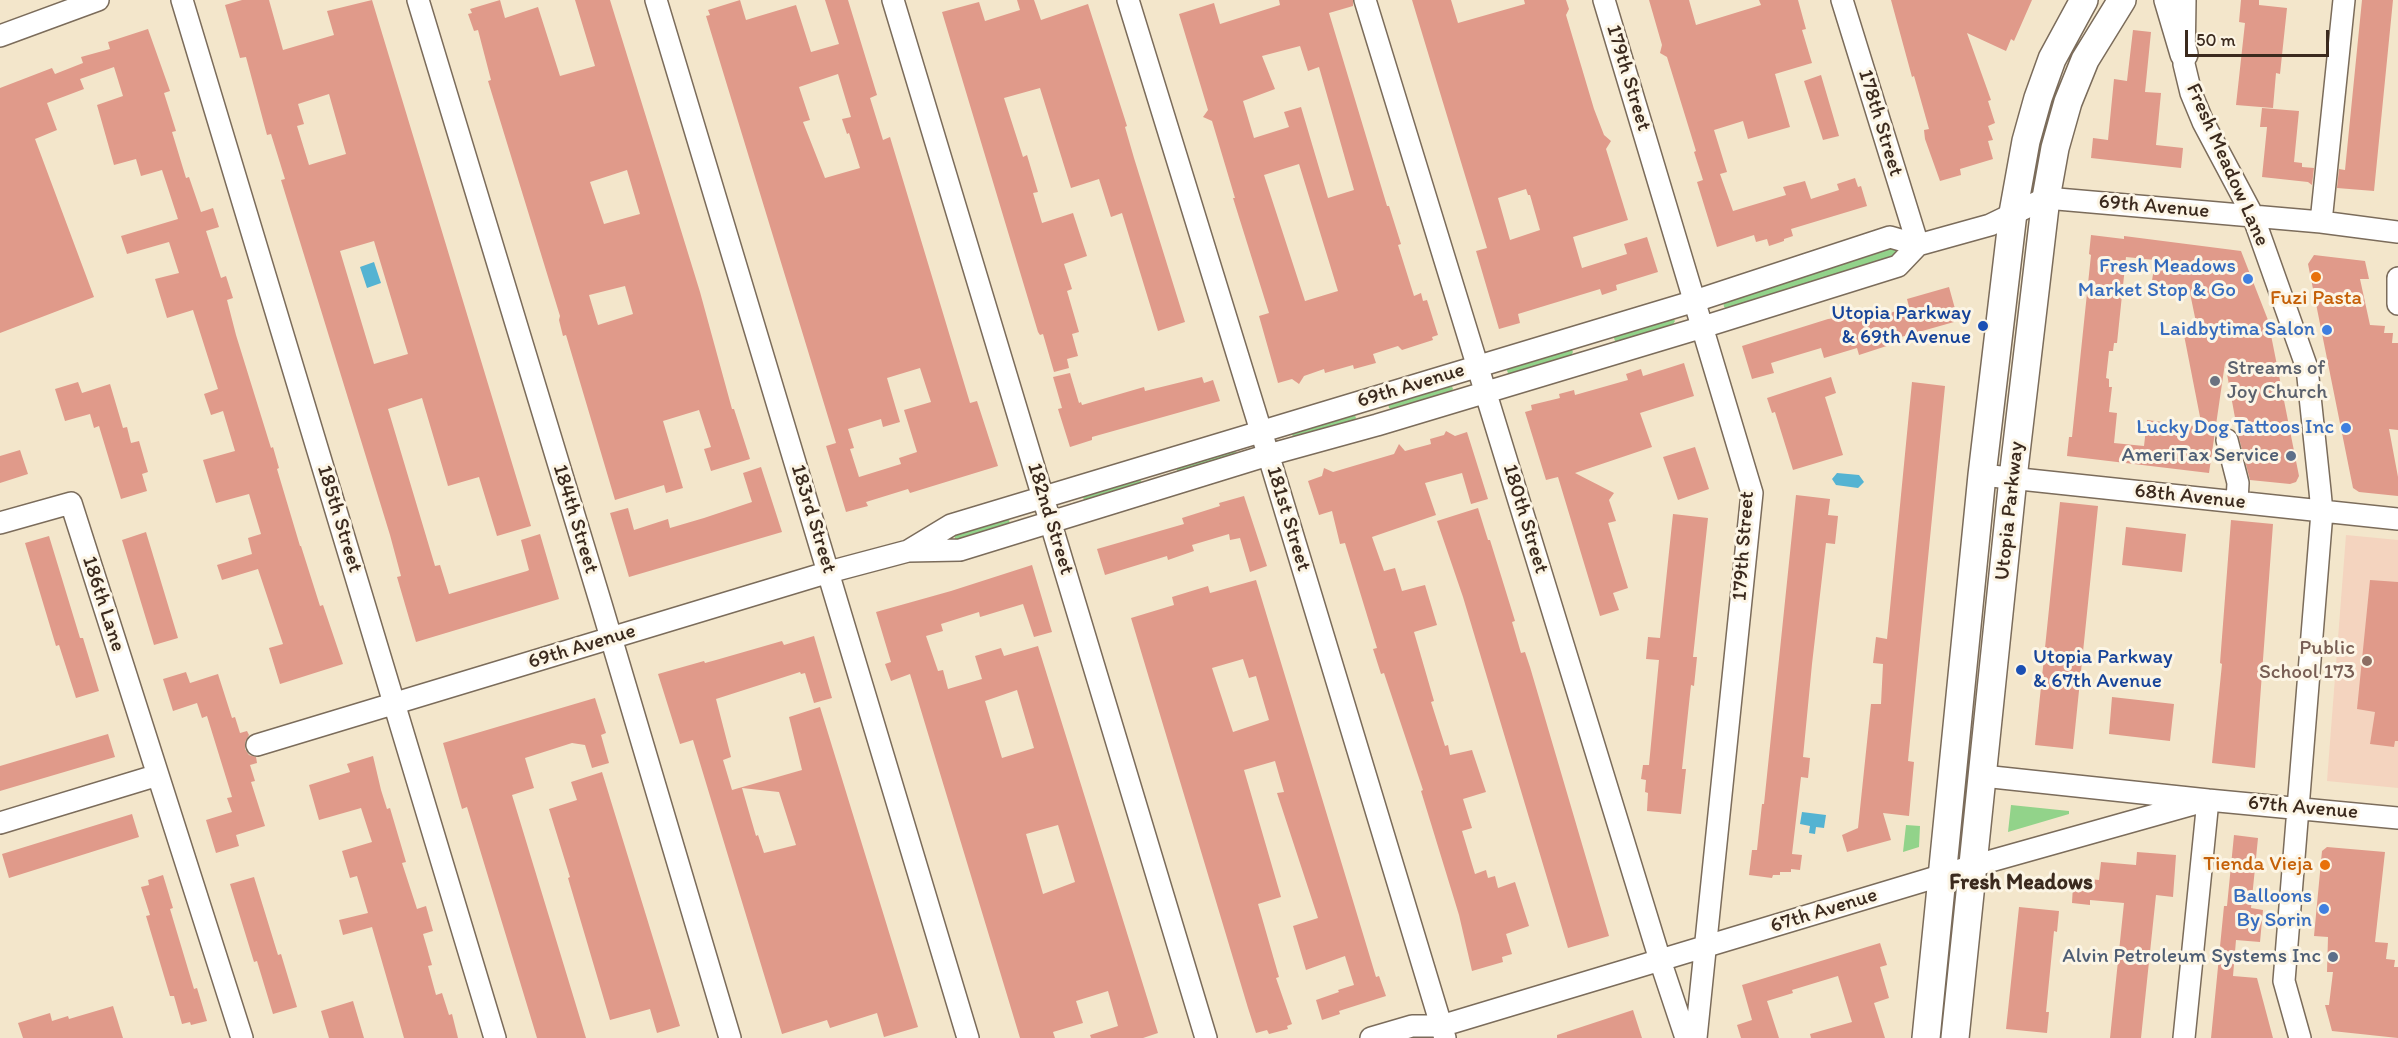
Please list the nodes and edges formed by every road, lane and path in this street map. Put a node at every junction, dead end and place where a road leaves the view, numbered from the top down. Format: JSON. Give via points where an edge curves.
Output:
{"nodes":[{"id":1,"x":98,"y":0,"type":"edge"},
{"id":2,"x":182,"y":0,"type":"edge"},
{"id":3,"x":418,"y":0,"type":"edge"},
{"id":4,"x":656,"y":0,"type":"edge"},
{"id":5,"x":893,"y":0,"type":"edge"},
{"id":6,"x":1128,"y":0,"type":"edge"},
{"id":7,"x":1365,"y":0,"type":"edge"},
{"id":8,"x":1604,"y":0,"type":"edge"},
{"id":9,"x":1842,"y":0,"type":"edge"},
{"id":10,"x":2084,"y":0,"type":"edge"},
{"id":11,"x":2122,"y":0,"type":"edge"},
{"id":12,"x":2168,"y":0,"type":"edge"},
{"id":13,"x":2185,"y":0,"type":"edge"},
{"id":14,"x":2344,"y":0,"type":"edge"},
{"id":15,"x":0,"y":36,"type":"edge"},
{"id":16,"x":2184,"y":54,"type":"junction"},
{"id":17,"x":2046,"y":198,"type":"junction"},
{"id":18,"x":2013,"y":213,"type":"junction"},
{"id":19,"x":2253,"y":216,"type":"junction"},
{"id":20,"x":2321,"y":222,"type":"junction"},
{"id":21,"x":2398,"y":232,"type":"edge"},
{"id":22,"x":1918,"y":245,"type":"junction"},
{"id":23,"x":2398,"y":278,"type":"edge"},
{"id":24,"x":1695,"y":301,"type":"junction"},
{"id":25,"x":2398,"y":304,"type":"edge"},
{"id":26,"x":1703,"y":327,"type":"junction"},
{"id":27,"x":1584,"y":334,"type":"junction"},
{"id":28,"x":1592,"y":360,"type":"junction"},
{"id":29,"x":1479,"y":366,"type":"junction"},
{"id":30,"x":1486,"y":392,"type":"junction"},
{"id":31,"x":1369,"y":399,"type":"junction"},
{"id":32,"x":1377,"y":425,"type":"junction"},
{"id":33,"x":1261,"y":432,"type":"junction"},
{"id":34,"x":2227,"y":440,"type":"dead end"},
{"id":35,"x":1268,"y":455,"type":"junction"},
{"id":36,"x":1154,"y":464,"type":"junction"},
{"id":37,"x":1982,"y":475,"type":"junction"},
{"id":38,"x":2013,"y":478,"type":"junction"},
{"id":39,"x":1160,"y":488,"type":"junction"},
{"id":40,"x":1043,"y":498,"type":"junction"},
{"id":41,"x":2237,"y":502,"type":"junction"},
{"id":42,"x":2322,"y":512,"type":"junction"},
{"id":43,"x":2398,"y":519,"type":"edge"},
{"id":44,"x":1051,"y":521,"type":"junction"},
{"id":45,"x":0,"y":523,"type":"edge"},
{"id":46,"x":908,"y":551,"type":"junction"},
{"id":47,"x":829,"y":572,"type":"junction"},
{"id":48,"x":611,"y":638,"type":"junction"},
{"id":49,"x":394,"y":704,"type":"junction"},
{"id":50,"x":257,"y":745,"type":"dead end"},
{"id":51,"x":158,"y":775,"type":"junction"},
{"id":52,"x":1983,"y":776,"type":"junction"},
{"id":53,"x":2208,"y":800,"type":"junction"},
{"id":54,"x":2299,"y":808,"type":"junction"},
{"id":55,"x":2398,"y":818,"type":"edge"},
{"id":56,"x":0,"y":823,"type":"edge"},
{"id":57,"x":1973,"y":866,"type":"junction"},
{"id":58,"x":1942,"y":875,"type":"junction"},
{"id":59,"x":1707,"y":946,"type":"junction"},
{"id":60,"x":1660,"y":960,"type":"junction"},
{"id":61,"x":1438,"y":1034,"type":"edge"},
{"id":62,"x":242,"y":1038,"type":"edge"},
{"id":63,"x":495,"y":1038,"type":"edge"},
{"id":64,"x":730,"y":1038,"type":"edge"},
{"id":65,"x":968,"y":1038,"type":"edge"},
{"id":66,"x":1206,"y":1038,"type":"edge"},
{"id":67,"x":1371,"y":1038,"type":"edge"},
{"id":68,"x":1686,"y":1038,"type":"edge"},
{"id":69,"x":1696,"y":1038,"type":"edge"},
{"id":70,"x":1926,"y":1038,"type":"edge"},
{"id":71,"x":1955,"y":1038,"type":"edge"},
{"id":72,"x":2184,"y":1038,"type":"edge"},
{"id":73,"x":2300,"y":1038,"type":"edge"}],
"edges":[{"from":1,"to":15,"type":"street"},
{"from":2,"to":49,"type":"street","name":"185th Street"},
{"from":3,"to":48,"type":"street","name":"184th Street"},
{"from":4,"to":47,"type":"street","name":"183rd Street"},
{"from":5,"to":40,"type":"street","name":"182nd Street"},
{"from":6,"to":33,"type":"street","name":"181st Street"},
{"from":7,"to":29,"type":"street","name":"180th Street"},
{"from":8,"to":24,"type":"street","name":"179th Street"},
{"from":9,"to":22,"type":"street","name":"178th Street"},
{"from":10,"to":18,"type":"main road","name":"Utopia Parkway","via":[[2052,59],[2038,99]]},
{"from":11,"to":17,"type":"main road","name":"Utopia Parkway","via":[[2085,60],[2068,102]]},
{"from":12,"to":16,"type":"main road"},
{"from":13,"to":16,"type":"street","name":"Fresh Meadow Lane"},
{"from":14,"to":20,"type":"street"},
{"from":16,"to":19,"type":"street","name":"Fresh Meadow Lane","via":[[2191,93],[2203,122]]},
{"from":17,"to":18,"type":"street","name":"69th Avenue"},
{"from":17,"to":19,"type":"street","name":"69th Avenue"},
{"from":17,"to":38,"type":"main road","name":"Utopia Parkway"},
{"from":18,"to":22,"type":"street","name":"69th Avenue","via":[[1990,225]]},
{"from":18,"to":37,"type":"main road","name":"Utopia Parkway"},
{"from":19,"to":20,"type":"street","name":"69th Avenue"},
{"from":19,"to":42,"type":"street","name":"Fresh Meadow Lane","via":[[2307,368]]},
{"from":20,"to":21,"type":"street","name":"69th Avenue"},
{"from":22,"to":24,"type":"street","name":"69th Avenue","via":[[1890,237]]},
{"from":22,"to":26,"type":"street","name":"69th Avenue","via":[[1898,266]]},
{"from":23,"to":25,"type":"street"},
{"from":24,"to":26,"type":"street","name":"179th Street"},
{"from":24,"to":27,"type":"street","name":"69th Avenue"},
{"from":26,"to":28,"type":"street","name":"69th Avenue"},
{"from":26,"to":59,"type":"street","name":"179th Street","via":[[1752,493]]},
{"from":27,"to":28,"type":"street"},
{"from":27,"to":29,"type":"street","name":"69th Avenue"},
{"from":28,"to":30,"type":"street","name":"69th Avenue"},
{"from":29,"to":30,"type":"street","name":"180th Street"},
{"from":29,"to":31,"type":"street","name":"69th Avenue"},
{"from":30,"to":32,"type":"street","name":"69th Avenue"},
{"from":30,"to":60,"type":"street","name":"180th Street"},
{"from":31,"to":32,"type":"street"},
{"from":31,"to":33,"type":"street","name":"69th Avenue"},
{"from":32,"to":35,"type":"street","name":"69th Avenue"},
{"from":33,"to":35,"type":"street","name":"181st Street"},
{"from":33,"to":36,"type":"street","name":"69th Avenue"},
{"from":34,"to":41,"type":"street","via":[[2238,483]]},
{"from":35,"to":39,"type":"street","name":"69th Avenue"},
{"from":35,"to":61,"type":"street","name":"181st Street"},
{"from":36,"to":39,"type":"street"},
{"from":36,"to":40,"type":"street","name":"69th Avenue"},
{"from":37,"to":38,"type":"street","name":"68th Avenue"},
{"from":37,"to":58,"type":"main road","name":"Utopia Parkway"},
{"from":38,"to":41,"type":"street","name":"68th Avenue"},
{"from":38,"to":52,"type":"main road","name":"Utopia Parkway"},
{"from":39,"to":44,"type":"street","name":"69th Avenue"},
{"from":40,"to":44,"type":"street","name":"182nd Street"},
{"from":40,"to":46,"type":"street","name":"69th Avenue","via":[[951,525]]},
{"from":41,"to":42,"type":"street","name":"68th Avenue"},
{"from":42,"to":43,"type":"street","name":"68th Avenue"},
{"from":42,"to":54,"type":"street","name":"Fresh Meadow Lane"},
{"from":44,"to":46,"type":"street","name":"69th Avenue","via":[[960,550]]},
{"from":44,"to":66,"type":"street","name":"182nd Street"},
{"from":45,"to":51,"type":"street","name":"186th Lane","via":[[71,503]]},
{"from":46,"to":47,"type":"street","name":"69th Avenue"},
{"from":47,"to":48,"type":"street","name":"69th Avenue"},
{"from":47,"to":65,"type":"street","name":"183rd Street"},
{"from":48,"to":49,"type":"street","name":"69th Avenue"},
{"from":48,"to":64,"type":"street","name":"184th Street"},
{"from":49,"to":50,"type":"street","name":"69th Avenue"},
{"from":49,"to":63,"type":"street","name":"185th Street"},
{"from":51,"to":56,"type":"street"},
{"from":51,"to":62,"type":"street","name":"186th Lane"},
{"from":52,"to":53,"type":"street","name":"67th Avenue"},
{"from":52,"to":57,"type":"main road","name":"Utopia Parkway"},
{"from":53,"to":54,"type":"street","name":"67th Avenue"},
{"from":53,"to":57,"type":"street","name":"67th Avenue"},
{"from":53,"to":72,"type":"street"},
{"from":54,"to":55,"type":"street","name":"67th Avenue"},
{"from":54,"to":73,"type":"street","name":"Fresh Meadow Lane","via":[[2284,981]]},
{"from":57,"to":58,"type":"street","name":"67th Avenue"},
{"from":57,"to":71,"type":"main road","name":"Utopia Parkway"},
{"from":58,"to":59,"type":"street","name":"67th Avenue"},
{"from":58,"to":70,"type":"main road","name":"Utopia Parkway"},
{"from":59,"to":60,"type":"street","name":"67th Avenue"},
{"from":59,"to":69,"type":"street","name":"179th Street"},
{"from":60,"to":61,"type":"street","name":"67th Avenue"},
{"from":60,"to":68,"type":"street","name":"180th Street"},
{"from":61,"to":67,"type":"street","name":"67th Avenue","via":[[1412,1026]]}]}
